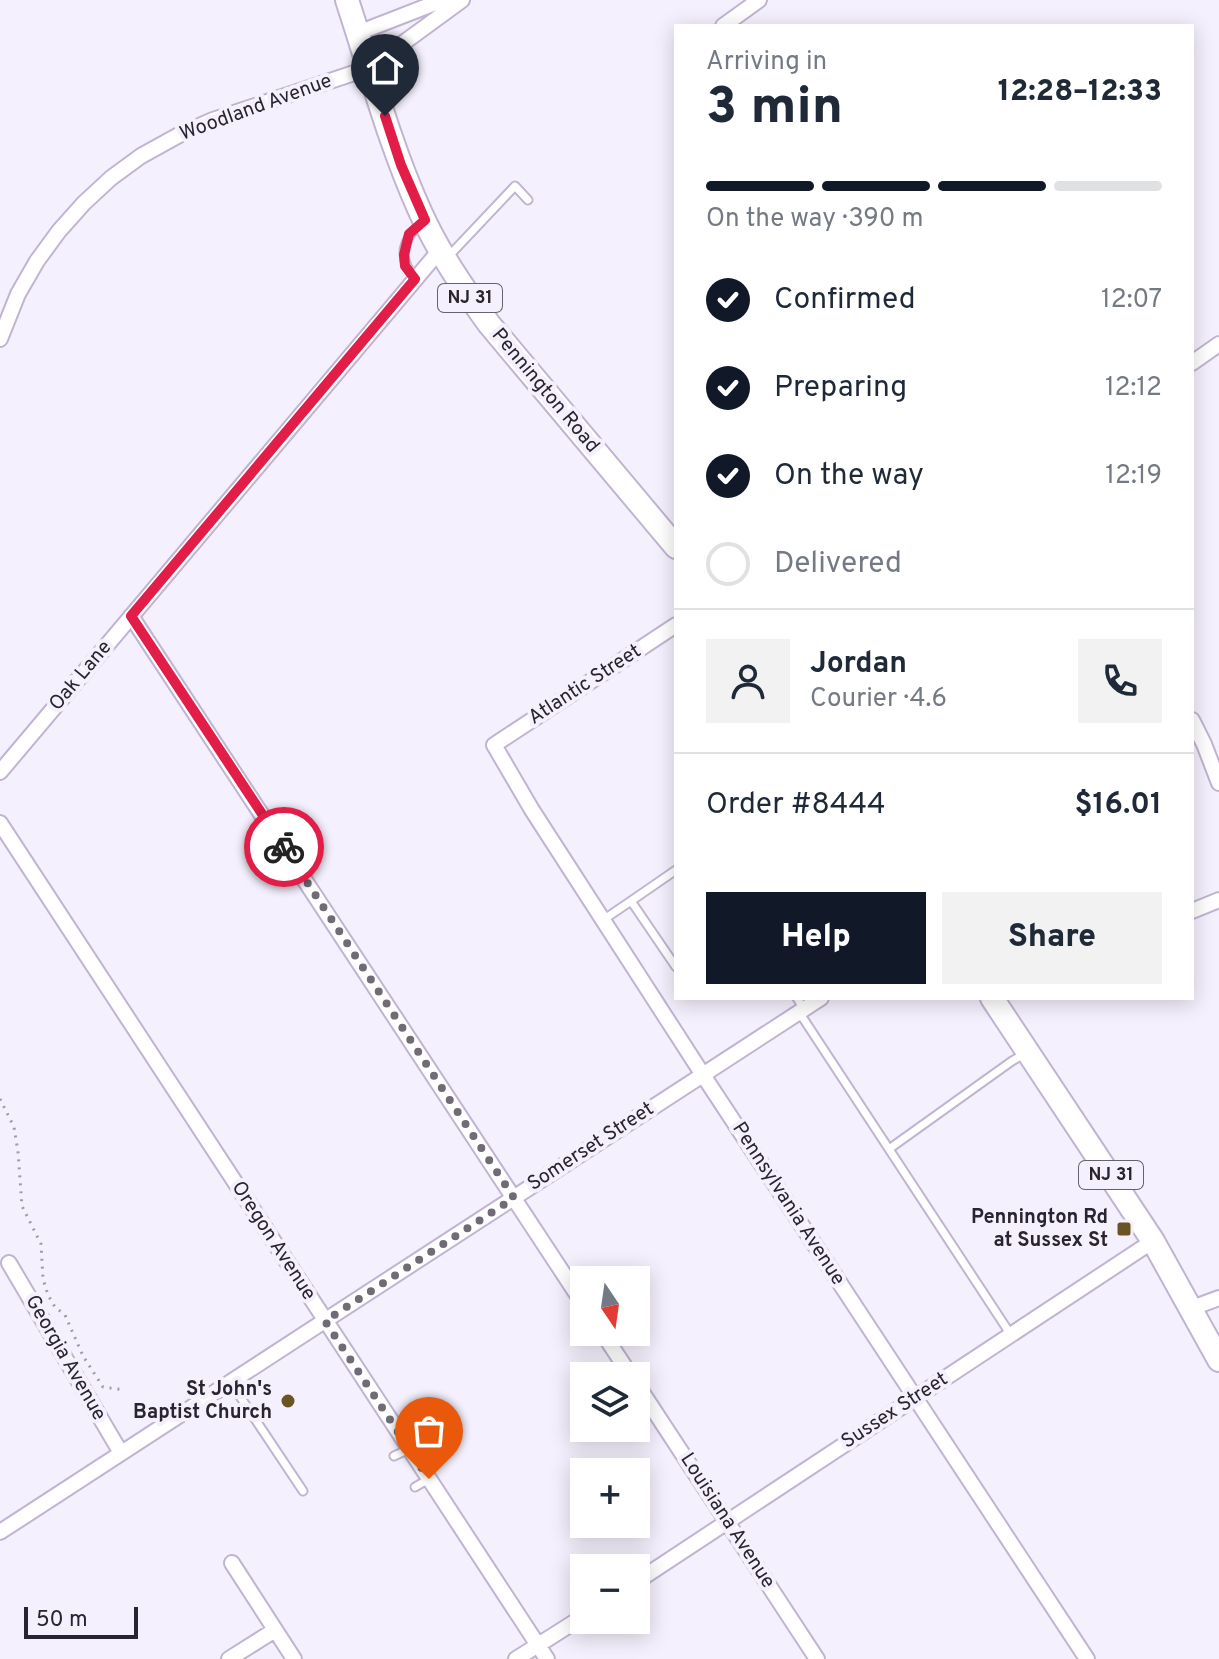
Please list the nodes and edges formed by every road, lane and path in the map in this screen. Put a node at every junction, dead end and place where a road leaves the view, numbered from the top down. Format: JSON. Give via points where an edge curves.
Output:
{"nodes":[{"id":1,"x":347,"y":0,"type":"edge"},
{"id":2,"x":443,"y":0,"type":"edge"},
{"id":3,"x":462,"y":0,"type":"edge"},
{"id":4,"x":759,"y":0,"type":"edge"},
{"id":5,"x":726,"y":24,"type":"edge"},
{"id":6,"x":358,"y":33,"type":"junction"},
{"id":7,"x":369,"y":68,"type":"junction"},
{"id":8,"x":528,"y":200,"type":"dead end"},
{"id":9,"x":425,"y":220,"type":"junction"},
{"id":10,"x":443,"y":255,"type":"junction"},
{"id":11,"x":415,"y":279,"type":"junction"},
{"id":12,"x":0,"y":339,"type":"edge"},
{"id":13,"x":1219,"y":344,"type":"edge"},
{"id":14,"x":1194,"y":362,"type":"edge"},
{"id":15,"x":674,"y":545,"type":"edge"},
{"id":16,"x":131,"y":616,"type":"junction"},
{"id":17,"x":674,"y":626,"type":"edge"},
{"id":18,"x":1194,"y":724,"type":"edge"},
{"id":19,"x":494,"y":745,"type":"joint"},
{"id":20,"x":0,"y":772,"type":"edge"},
{"id":21,"x":1219,"y":783,"type":"edge"},
{"id":22,"x":0,"y":823,"type":"edge"},
{"id":23,"x":674,"y":871,"type":"edge"},
{"id":24,"x":1219,"y":900,"type":"edge"},
{"id":25,"x":631,"y":901,"type":"junction"},
{"id":26,"x":1194,"y":910,"type":"edge"},
{"id":27,"x":603,"y":920,"type":"junction"},
{"id":28,"x":674,"y":964,"type":"edge"},
{"id":29,"x":993,"y":1000,"type":"edge"},
{"id":30,"x":800,"y":1006,"type":"edge"},
{"id":31,"x":1028,"y":1052,"type":"junction"},
{"id":32,"x":703,"y":1075,"type":"junction"},
{"id":33,"x":0,"y":1099,"type":"edge"},
{"id":34,"x":889,"y":1149,"type":"junction"},
{"id":35,"x":514,"y":1198,"type":"junction"},
{"id":36,"x":1153,"y":1241,"type":"junction"},
{"id":37,"x":9,"y":1263,"type":"dead end"},
{"id":38,"x":570,"y":1284,"type":"edge"},
{"id":39,"x":1219,"y":1298,"type":"edge"},
{"id":40,"x":1192,"y":1308,"type":"junction"},
{"id":41,"x":325,"y":1321,"type":"junction"},
{"id":42,"x":1011,"y":1335,"type":"junction"},
{"id":43,"x":1219,"y":1360,"type":"edge"},
{"id":44,"x":230,"y":1382,"type":"junction"},
{"id":45,"x":125,"y":1390,"type":"dead end"},
{"id":46,"x":916,"y":1397,"type":"junction"},
{"id":47,"x":650,"y":1404,"type":"edge"},
{"id":48,"x":409,"y":1449,"type":"junction"},
{"id":49,"x":121,"y":1453,"type":"junction"},
{"id":50,"x":394,"y":1456,"type":"dead end"},
{"id":51,"x":429,"y":1479,"type":"junction"},
{"id":52,"x":415,"y":1487,"type":"dead end"},
{"id":53,"x":303,"y":1491,"type":"dead end"},
{"id":54,"x":727,"y":1522,"type":"junction"},
{"id":55,"x":0,"y":1532,"type":"edge"},
{"id":56,"x":232,"y":1563,"type":"dead end"},
{"id":57,"x":650,"y":1573,"type":"edge"},
{"id":58,"x":570,"y":1629,"type":"edge"},
{"id":59,"x":275,"y":1630,"type":"junction"},
{"id":60,"x":543,"y":1653,"type":"edge"},
{"id":61,"x":229,"y":1659,"type":"edge"},
{"id":62,"x":294,"y":1659,"type":"edge"},
{"id":63,"x":516,"y":1659,"type":"edge"},
{"id":64,"x":817,"y":1659,"type":"edge"},
{"id":65,"x":1087,"y":1659,"type":"edge"}],
"edges":[{"from":1,"to":6,"type":"main road","name":"Pennington Road","number":"NJ 31"},
{"from":2,"to":6,"type":"street"},
{"from":3,"to":7,"type":"street","name":"Woodland Avenue"},
{"from":4,"to":5,"type":"street"},
{"from":6,"to":7,"type":"main road","name":"Pennington Road","number":"NJ 31"},
{"from":7,"to":9,"type":"main road","name":"Pennington Road","number":"NJ 31"},
{"from":7,"to":12,"type":"street","name":"Woodland Avenue","via":[[213,120],[141,156],[59,231],[18,294]]},
{"from":8,"to":10,"type":"lane","via":[[515,186]]},
{"from":9,"to":10,"type":"main road","name":"Pennington Road","number":"NJ 31"},
{"from":9,"to":11,"type":"lane","via":[[409,234],[404,255]]},
{"from":10,"to":11,"type":"street","name":"Oak Lane"},
{"from":10,"to":15,"type":"main road","name":"Pennington Road","number":"NJ 31","via":[[489,324]]},
{"from":11,"to":16,"type":"street","name":"Oak Lane"},
{"from":13,"to":14,"type":"street"},
{"from":16,"to":20,"type":"street","name":"Oak Lane"},
{"from":16,"to":35,"type":"street"},
{"from":17,"to":19,"type":"street","name":"Atlantic Street"},
{"from":18,"to":21,"type":"street"},
{"from":19,"to":27,"type":"street","name":"Pennsylvania Avenue"},
{"from":22,"to":41,"type":"street","name":"Oregon Avenue"},
{"from":23,"to":25,"type":"lane"},
{"from":24,"to":26,"type":"street"},
{"from":25,"to":27,"type":"lane"},
{"from":25,"to":28,"type":"lane"},
{"from":27,"to":32,"type":"street","name":"Pennsylvania Avenue"},
{"from":29,"to":31,"type":"main road","number":"NJ 31"},
{"from":30,"to":32,"type":"street","name":"Somerset Street"},
{"from":30,"to":34,"type":"lane"},
{"from":31,"to":34,"type":"lane"},
{"from":31,"to":36,"type":"main road","number":"NJ 31"},
{"from":32,"to":35,"type":"street","name":"Somerset Street"},
{"from":32,"to":46,"type":"street","name":"Pennsylvania Avenue"},
{"from":33,"to":45,"type":"path","via":[[14,1127],[22,1206],[41,1244],[48,1295],[65,1315],[103,1387]]},
{"from":34,"to":42,"type":"lane"},
{"from":35,"to":38,"type":"street"},
{"from":35,"to":41,"type":"street","name":"Somerset Street"},
{"from":36,"to":40,"type":"main road","number":"NJ 31"},
{"from":36,"to":42,"type":"street","name":"Sussex Street"},
{"from":37,"to":49,"type":"street","name":"Georgia Avenue"},
{"from":39,"to":40,"type":"street"},
{"from":40,"to":43,"type":"main road","number":"NJ 31"},
{"from":41,"to":44,"type":"street","name":"Somerset Street"},
{"from":41,"to":48,"type":"street","name":"Oregon Avenue"},
{"from":42,"to":46,"type":"street","name":"Sussex Street"},
{"from":44,"to":49,"type":"street","name":"Somerset Street"},
{"from":44,"to":53,"type":"lane"},
{"from":46,"to":54,"type":"street","name":"Sussex Street"},
{"from":46,"to":65,"type":"street","name":"Pennsylvania Avenue"},
{"from":47,"to":54,"type":"street","name":"Louisiana Avenue"},
{"from":48,"to":50,"type":"lane"},
{"from":48,"to":51,"type":"street","name":"Oregon Avenue"},
{"from":49,"to":55,"type":"street","name":"Somerset Street"},
{"from":51,"to":52,"type":"lane"},
{"from":51,"to":60,"type":"street","name":"Oregon Avenue"},
{"from":54,"to":57,"type":"street","name":"Sussex Street"},
{"from":54,"to":64,"type":"street","name":"Louisiana Avenue"},
{"from":56,"to":59,"type":"street"},
{"from":58,"to":60,"type":"street"},
{"from":59,"to":61,"type":"street"},
{"from":59,"to":62,"type":"street"},
{"from":60,"to":63,"type":"street"}]}
